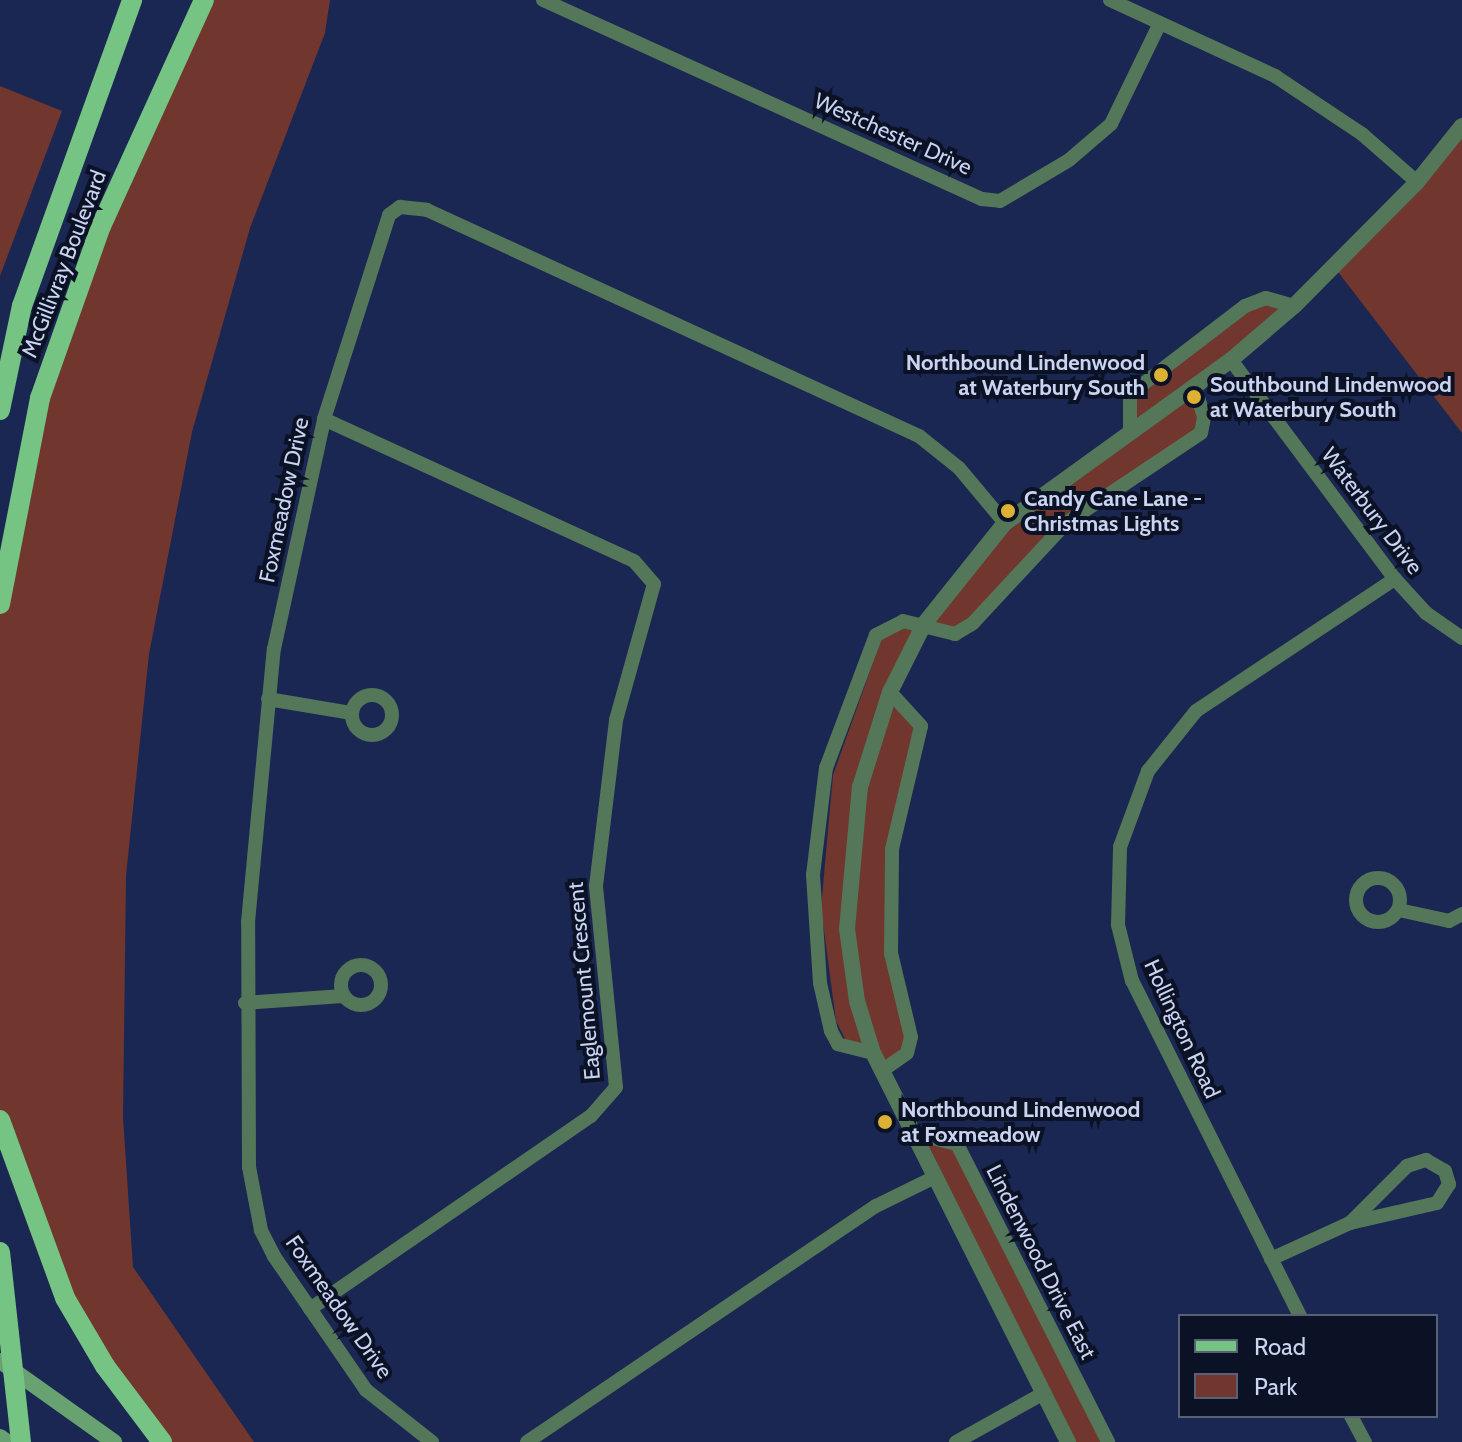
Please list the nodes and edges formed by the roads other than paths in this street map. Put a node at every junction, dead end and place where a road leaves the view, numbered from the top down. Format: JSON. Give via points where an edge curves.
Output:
{"nodes":[{"id":1,"x":132,"y":0,"type":"edge"},
{"id":2,"x":204,"y":0,"type":"edge"},
{"id":3,"x":543,"y":0,"type":"edge"},
{"id":4,"x":1110,"y":0,"type":"edge"},
{"id":5,"x":1160,"y":23,"type":"junction"},
{"id":6,"x":1462,"y":126,"type":"edge"},
{"id":7,"x":1417,"y":182,"type":"junction"},
{"id":8,"x":1294,"y":306,"type":"junction"},
{"id":9,"x":1231,"y":360,"type":"junction"},
{"id":10,"x":1195,"y":387,"type":"junction"},
{"id":11,"x":0,"y":410,"type":"edge"},
{"id":12,"x":324,"y":419,"type":"junction"},
{"id":13,"x":1130,"y":431,"type":"junction"},
{"id":14,"x":1005,"y":523,"type":"junction"},
{"id":15,"x":1395,"y":579,"type":"junction"},
{"id":16,"x":0,"y":604,"type":"edge"},
{"id":17,"x":924,"y":624,"type":"junction"},
{"id":18,"x":1462,"y":638,"type":"edge"},
{"id":19,"x":890,"y":692,"type":"junction"},
{"id":20,"x":268,"y":699,"type":"junction"},
{"id":21,"x":352,"y":713,"type":"dead end"},
{"id":22,"x":1399,"y":910,"type":"dead end"},
{"id":23,"x":1462,"y":914,"type":"edge"},
{"id":24,"x":343,"y":996,"type":"dead end"},
{"id":25,"x":245,"y":1003,"type":"junction"},
{"id":26,"x":873,"y":1053,"type":"junction"},
{"id":27,"x":883,"y":1070,"type":"junction"},
{"id":28,"x":0,"y":1120,"type":"edge"},
{"id":29,"x":912,"y":1133,"type":"junction"},
{"id":30,"x":933,"y":1178,"type":"junction"},
{"id":31,"x":1350,"y":1223,"type":"junction"},
{"id":32,"x":0,"y":1252,"type":"edge"},
{"id":33,"x":1271,"y":1259,"type":"junction"},
{"id":34,"x":310,"y":1309,"type":"junction"},
{"id":35,"x":1299,"y":1314,"type":"edge"},
{"id":36,"x":5,"y":1366,"type":"edge"},
{"id":37,"x":1044,"y":1393,"type":"junction"},
{"id":38,"x":1352,"y":1418,"type":"edge"},
{"id":39,"x":0,"y":1437,"type":"edge"},
{"id":40,"x":7,"y":1442,"type":"edge"},
{"id":41,"x":21,"y":1442,"type":"edge"},
{"id":42,"x":114,"y":1442,"type":"edge"},
{"id":43,"x":162,"y":1442,"type":"edge"},
{"id":44,"x":432,"y":1442,"type":"edge"},
{"id":45,"x":527,"y":1442,"type":"edge"},
{"id":46,"x":956,"y":1442,"type":"edge"},
{"id":47,"x":1068,"y":1442,"type":"edge"},
{"id":48,"x":1108,"y":1442,"type":"edge"},
{"id":49,"x":1365,"y":1442,"type":"edge"}],
"edges":[{"from":1,"to":11,"type":"main road","name":"McGillivray Boulevard","via":[[22,306]]},
{"from":2,"to":16,"type":"main road","name":"McGillivray Boulevard","via":[[101,226],[49,371],[21,472]]},
{"from":3,"to":5,"type":"street","name":"Westchester Drive","via":[[982,199],[1000,201],[1069,160],[1111,124]]},
{"from":4,"to":5,"type":"street"},
{"from":5,"to":7,"type":"street","via":[[1321,103]]},
{"from":6,"to":7,"type":"street"},
{"from":7,"to":8,"type":"street"},
{"from":8,"to":9,"type":"street"},
{"from":8,"to":13,"type":"street","via":[[1257,300],[1130,394]]},
{"from":9,"to":10,"type":"street"},
{"from":9,"to":15,"type":"street","name":"Waterbury Drive"},
{"from":10,"to":13,"type":"street"},
{"from":10,"to":17,"type":"street","via":[[1204,417],[1201,433],[1066,523],[973,623],[955,634]]},
{"from":12,"to":14,"type":"street","name":"Foxmeadow Drive","via":[[381,230],[400,207],[412,206],[919,436],[959,468]]},
{"from":12,"to":20,"type":"street","name":"Foxmeadow Drive"},
{"from":12,"to":34,"type":"street","name":"Eaglemount Crescent","via":[[634,561],[654,584],[616,720],[596,886],[616,1087],[591,1116]]},
{"from":13,"to":14,"type":"street"},
{"from":14,"to":17,"type":"street"},
{"from":15,"to":18,"type":"street","name":"Waterbury Drive","via":[[1426,613]]},
{"from":15,"to":33,"type":"street","name":"Hollington Road","via":[[1196,711],[1148,771],[1120,847],[1118,925],[1132,981]]},
{"from":17,"to":19,"type":"street"},
{"from":17,"to":26,"type":"street","via":[[903,621],[876,635],[826,768],[817,821],[814,930],[831,1031],[838,1044]]},
{"from":19,"to":26,"type":"street","via":[[860,787],[849,858],[847,929],[857,1001]]},
{"from":19,"to":27,"type":"street","via":[[921,726],[892,849],[891,953],[911,1037],[907,1053]]},
{"from":20,"to":21,"type":"street"},
{"from":20,"to":25,"type":"street","name":"Foxmeadow Drive"},
{"from":22,"to":23,"type":"street","via":[[1449,921]]},
{"from":24,"to":25,"type":"street"},
{"from":25,"to":34,"type":"street","name":"Foxmeadow Drive","via":[[254,1202],[274,1256]]},
{"from":26,"to":27,"type":"street"},
{"from":27,"to":29,"type":"street"},
{"from":28,"to":43,"type":"main road","via":[[65,1298],[105,1366]]},
{"from":29,"to":30,"type":"street"},
{"from":29,"to":48,"type":"street","name":"Lindenwood Drive East","via":[[957,1144]]},
{"from":30,"to":37,"type":"street"},
{"from":30,"to":45,"type":"street","via":[[876,1206]]},
{"from":31,"to":31,"type":"street","via":[[1437,1203],[1446,1195],[1445,1171],[1426,1160],[1407,1166]]},
{"from":31,"to":33,"type":"street"},
{"from":32,"to":36,"type":"main road"},
{"from":33,"to":35,"type":"street","name":"Hollington Road"},
{"from":34,"to":44,"type":"street","name":"Foxmeadow Drive","via":[[366,1390]]},
{"from":36,"to":41,"type":"main road"},
{"from":36,"to":42,"type":"main road"},
{"from":37,"to":46,"type":"street"},
{"from":37,"to":47,"type":"street"},
{"from":38,"to":49,"type":"street"},
{"from":39,"to":40,"type":"main road"}]}
